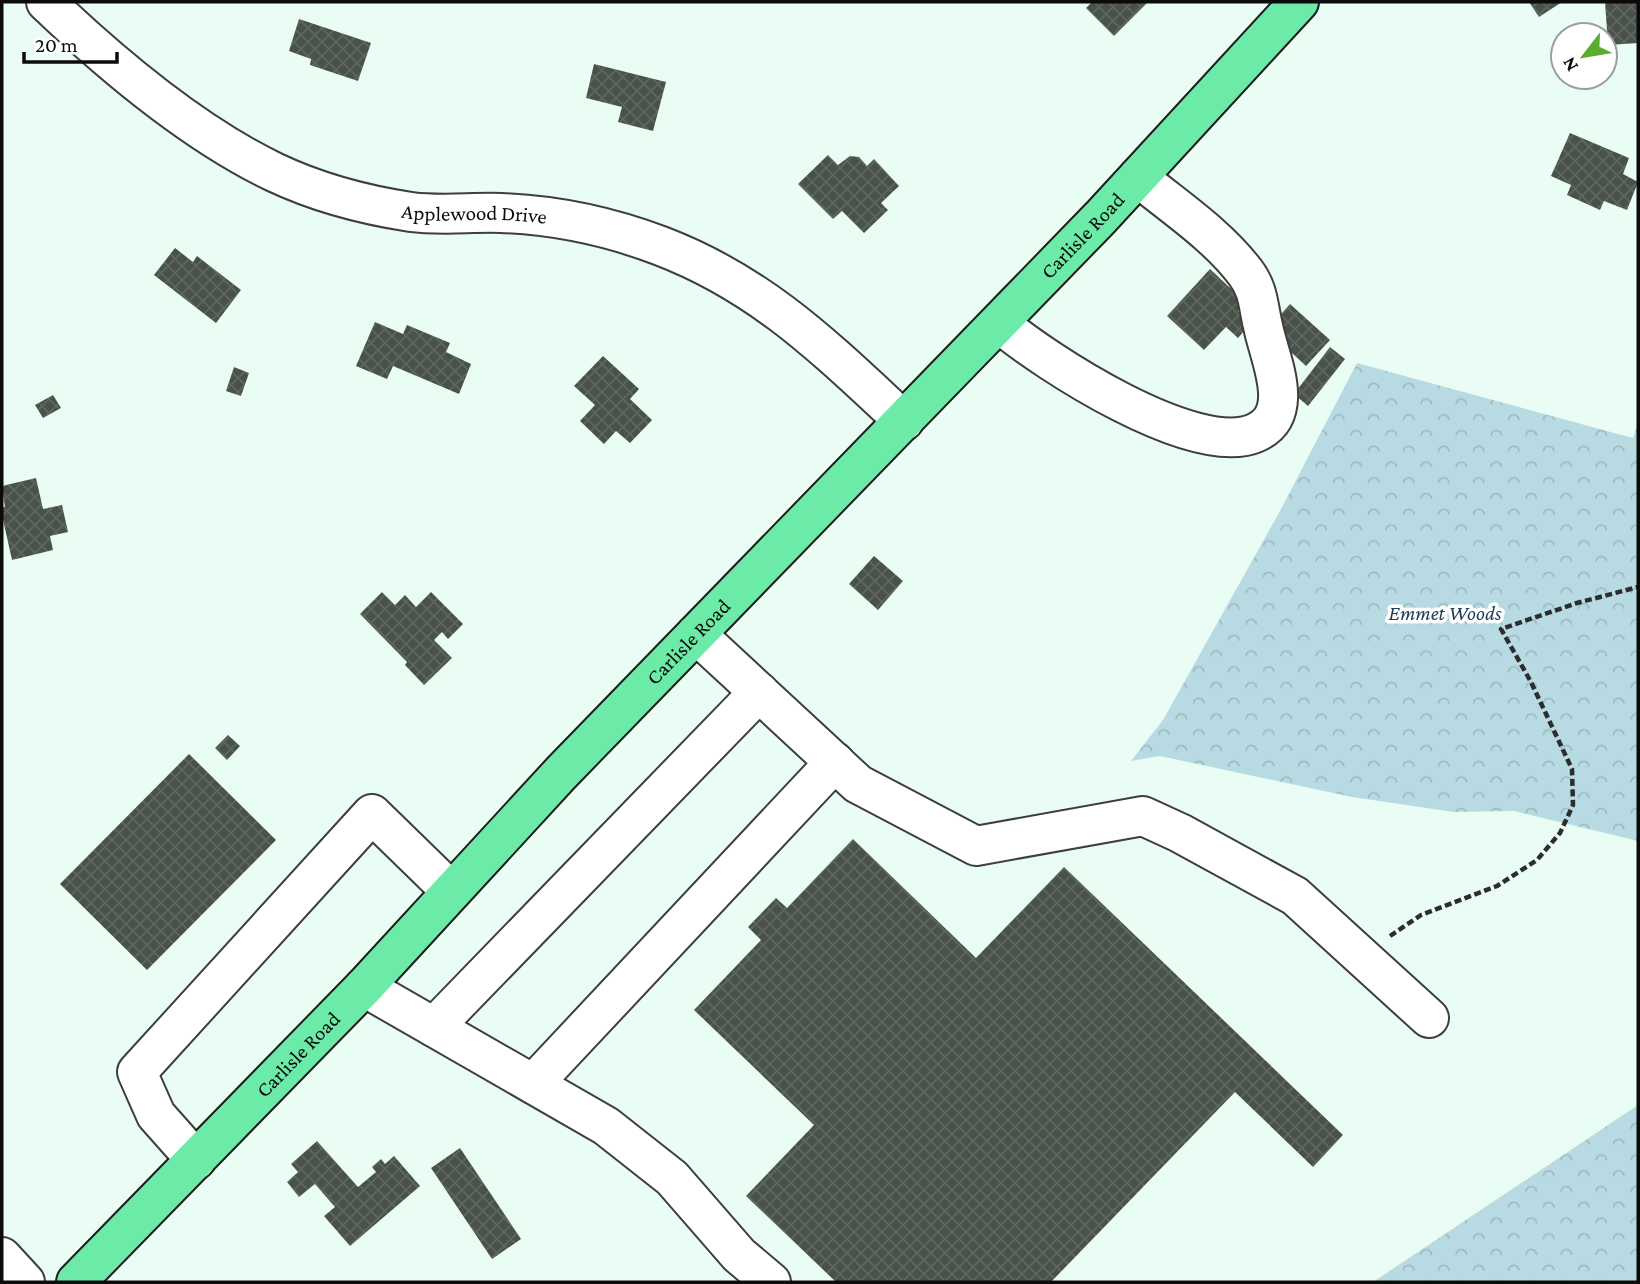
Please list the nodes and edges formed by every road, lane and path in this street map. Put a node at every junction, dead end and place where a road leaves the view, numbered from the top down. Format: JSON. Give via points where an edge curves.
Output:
{"nodes":[{"id":1,"x":46,"y":2,"type":"edge"},
{"id":2,"x":1299,"y":2,"type":"edge"},
{"id":3,"x":1138,"y":177,"type":"junction"},
{"id":4,"x":999,"y":323,"type":"junction"},
{"id":5,"x":904,"y":421,"type":"junction"},
{"id":6,"x":1638,"y":587,"type":"edge"},
{"id":7,"x":696,"y":634,"type":"junction"},
{"id":8,"x":759,"y":692,"type":"junction"},
{"id":9,"x":835,"y":762,"type":"junction"},
{"id":10,"x":451,"y":891,"type":"junction"},
{"id":11,"x":1361,"y":956,"type":"junction"},
{"id":12,"x":364,"y":987,"type":"junction"},
{"id":13,"x":1429,"y":1018,"type":"dead end"},
{"id":14,"x":434,"y":1027,"type":"junction"},
{"id":15,"x":533,"y":1084,"type":"junction"},
{"id":16,"x":196,"y":1160,"type":"junction"},
{"id":17,"x":2,"y":1257,"type":"edge"},
{"id":18,"x":25,"y":1282,"type":"edge"},
{"id":19,"x":76,"y":1282,"type":"edge"},
{"id":20,"x":771,"y":1282,"type":"edge"}],
"edges":[{"from":1,"to":5,"type":"street","name":"Applewood Drive","via":[[178,112],[275,173],[330,193],[413,212],[500,213],[578,223],[696,260],[800,325]]},
{"from":2,"to":3,"type":"main road","name":"Carlisle Road"},
{"from":3,"to":4,"type":"main road","name":"Carlisle Road"},
{"from":3,"to":4,"type":"street","via":[[1230,253],[1255,286],[1278,388],[1276,411],[1267,424],[1256,433],[1230,439],[1178,426],[1094,389]]},
{"from":4,"to":5,"type":"main road","name":"Carlisle Road"},
{"from":5,"to":7,"type":"main road","name":"Carlisle Road"},
{"from":6,"to":11,"type":"path","via":[[1501,629],[1572,769],[1573,805],[1560,833],[1537,860],[1497,886],[1421,915]]},
{"from":7,"to":8,"type":"street"},
{"from":7,"to":10,"type":"main road","name":"Carlisle Road"},
{"from":8,"to":9,"type":"street"},
{"from":8,"to":14,"type":"street"},
{"from":9,"to":11,"type":"street","via":[[858,784],[976,846],[1143,816],[1294,897]]},
{"from":9,"to":15,"type":"street"},
{"from":10,"to":12,"type":"main road","name":"Carlisle Road"},
{"from":10,"to":16,"type":"street","via":[[372,814],[137,1072],[156,1115]]},
{"from":11,"to":13,"type":"street"},
{"from":12,"to":14,"type":"street"},
{"from":12,"to":16,"type":"main road","name":"Carlisle Road"},
{"from":14,"to":15,"type":"street"},
{"from":15,"to":20,"type":"street","via":[[606,1126],[672,1178],[740,1255]]},
{"from":16,"to":19,"type":"main road","name":"Carlisle Road"},
{"from":17,"to":18,"type":"street"}]}
